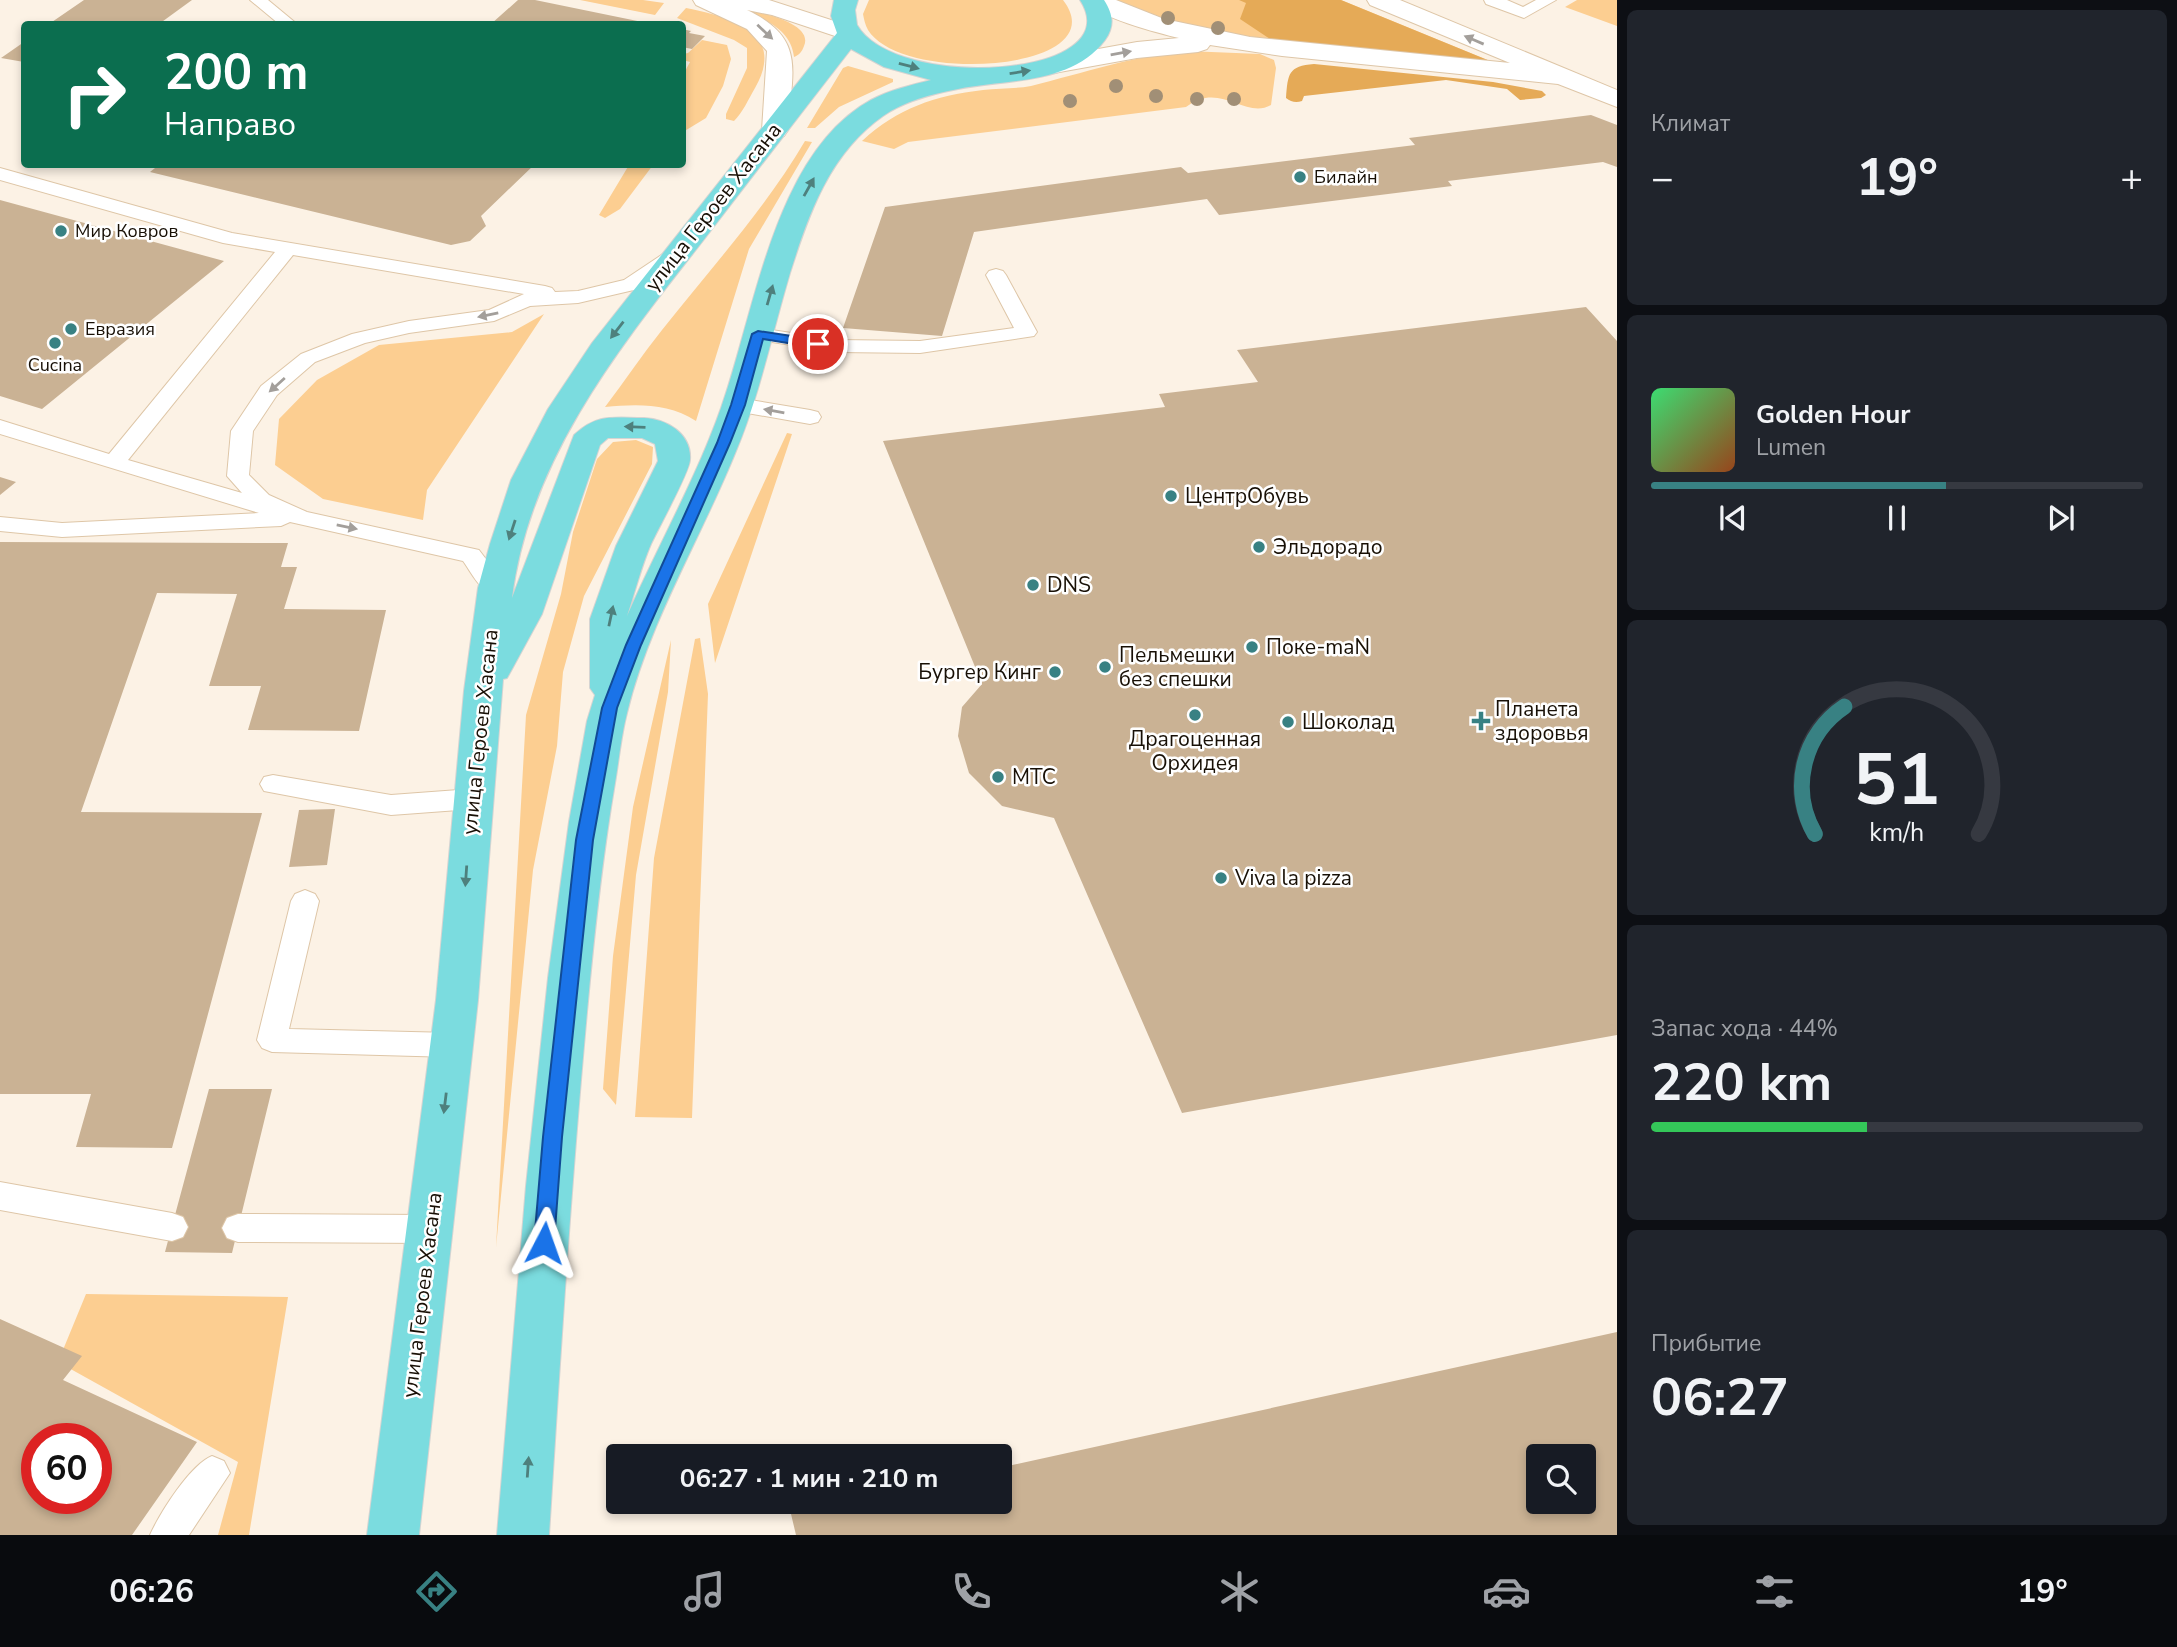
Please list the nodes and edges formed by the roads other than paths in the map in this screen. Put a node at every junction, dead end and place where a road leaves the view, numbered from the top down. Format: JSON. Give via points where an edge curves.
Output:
{"nodes":[{"id":1,"x":258,"y":0,"type":"edge"},
{"id":2,"x":705,"y":0,"type":"edge"},
{"id":3,"x":732,"y":0,"type":"edge"},
{"id":4,"x":846,"y":0,"type":"edge"},
{"id":5,"x":1094,"y":0,"type":"edge"},
{"id":6,"x":1379,"y":0,"type":"edge"},
{"id":7,"x":1492,"y":0,"type":"edge"},
{"id":8,"x":1548,"y":0,"type":"edge"},
{"id":9,"x":285,"y":21,"type":"edge"},
{"id":10,"x":850,"y":34,"type":"junction"},
{"id":11,"x":1242,"y":44,"type":"junction"},
{"id":12,"x":1054,"y":65,"type":"junction"},
{"id":13,"x":986,"y":76,"type":"junction"},
{"id":14,"x":1559,"y":76,"type":"junction"},
{"id":15,"x":1617,"y":99,"type":"edge"},
{"id":16,"x":775,"y":130,"type":"junction"},
{"id":17,"x":0,"y":174,"type":"edge"},
{"id":18,"x":288,"y":248,"type":"junction"},
{"id":19,"x":673,"y":256,"type":"junction"},
{"id":20,"x":996,"y":275,"type":"dead end"},
{"id":21,"x":578,"y":298,"type":"junction"},
{"id":22,"x":758,"y":334,"type":"junction"},
{"id":23,"x":738,"y":405,"type":"junction"},
{"id":24,"x":810,"y":417,"type":"dead end"},
{"id":25,"x":0,"y":427,"type":"edge"},
{"id":26,"x":114,"y":463,"type":"junction"},
{"id":27,"x":300,"y":518,"type":"junction"},
{"id":28,"x":0,"y":524,"type":"edge"},
{"id":29,"x":496,"y":588,"type":"junction"},
{"id":30,"x":483,"y":691,"type":"junction"},
{"id":31,"x":610,"y":708,"type":"junction"},
{"id":32,"x":274,"y":784,"type":"dead end"},
{"id":33,"x":472,"y":799,"type":"junction"},
{"id":34,"x":306,"y":901,"type":"dead end"},
{"id":35,"x":452,"y":1045,"type":"junction"},
{"id":36,"x":0,"y":1196,"type":"edge"},
{"id":37,"x":172,"y":1227,"type":"dead end"},
{"id":38,"x":238,"y":1227,"type":"dead end"},
{"id":39,"x":429,"y":1228,"type":"junction"},
{"id":40,"x":212,"y":1473,"type":"dead end"},
{"id":41,"x":168,"y":1535,"type":"edge"},
{"id":42,"x":393,"y":1535,"type":"edge"},
{"id":43,"x":523,"y":1535,"type":"edge"}],
"edges":[{"from":1,"to":9,"type":"lane"},
{"from":2,"to":16,"type":"main road","one_way":true,"via":[[756,24],[780,51]]},
{"from":3,"to":10,"type":"main road","via":[[778,9]]},
{"from":4,"to":10,"type":"main road","via":[[842,13]]},
{"from":5,"to":11,"type":"main road","via":[[1172,30]]},
{"from":5,"to":12,"type":"main road","via":[[1101,17],[1094,38]]},
{"from":14,"to":6,"type":"main road","one_way":true},
{"from":7,"to":8,"type":"lane","via":[[1524,13]]},
{"from":10,"to":13,"type":"main road","one_way":true,"via":[[892,62],[937,73]]},
{"from":10,"to":16,"type":"main road","name":"улица Героев Хасана"},
{"from":12,"to":11,"type":"main road","one_way":true,"via":[[1188,44]]},
{"from":11,"to":14,"type":"main road"},
{"from":13,"to":12,"type":"main road","one_way":true},
{"from":22,"to":13,"type":"main road","one_way":true,"via":[[806,192],[836,141],[878,107],[927,87]]},
{"from":14,"to":15,"type":"main road"},
{"from":16,"to":19,"type":"main road","name":"улица Героев Хасана"},
{"from":17,"to":18,"type":"lane","via":[[230,239]]},
{"from":18,"to":21,"type":"lane"},
{"from":18,"to":26,"type":"lane"},
{"from":19,"to":21,"type":"lane","via":[[631,285]]},
{"from":19,"to":29,"type":"main road","name":"улица Героев Хасана","one_way":true,"via":[[564,409],[528,480]]},
{"from":20,"to":22,"type":"lane","via":[[1027,332],[920,347],[837,346]]},
{"from":21,"to":27,"type":"lane","one_way":true,"via":[[526,300],[494,315],[359,338],[308,358],[269,391],[242,431],[237,476],[261,500]]},
{"from":22,"to":23,"type":"main road"},
{"from":24,"to":23,"type":"lane","one_way":true},
{"from":23,"to":31,"type":"main road"},
{"from":25,"to":26,"type":"lane"},
{"from":26,"to":27,"type":"lane"},
{"from":27,"to":28,"type":"lane","via":[[62,530]]},
{"from":27,"to":29,"type":"lane","one_way":true,"via":[[471,555]]},
{"from":29,"to":30,"type":"main road","name":"улица Героев Хасана"},
{"from":31,"to":30,"type":"main road","one_way":true,"via":[[608,619],[633,546],[674,461],[670,439],[648,428],[600,429],[585,442],[524,614]]},
{"from":30,"to":33,"type":"main road","name":"улица Героев Хасана"},
{"from":43,"to":31,"type":"main road","one_way":true,"via":[[552,1137],[584,840]]},
{"from":32,"to":33,"type":"lane","via":[[391,804]]},
{"from":33,"to":35,"type":"main road","name":"улица Героев Хасана","one_way":true},
{"from":34,"to":35,"type":"lane","via":[[272,1040]]},
{"from":35,"to":39,"type":"main road","name":"улица Героев Хасана","one_way":true},
{"from":36,"to":37,"type":"lane"},
{"from":38,"to":39,"type":"lane"},
{"from":39,"to":42,"type":"main road","name":"улица Героев Хасана"},
{"from":40,"to":41,"type":"lane"}]}
